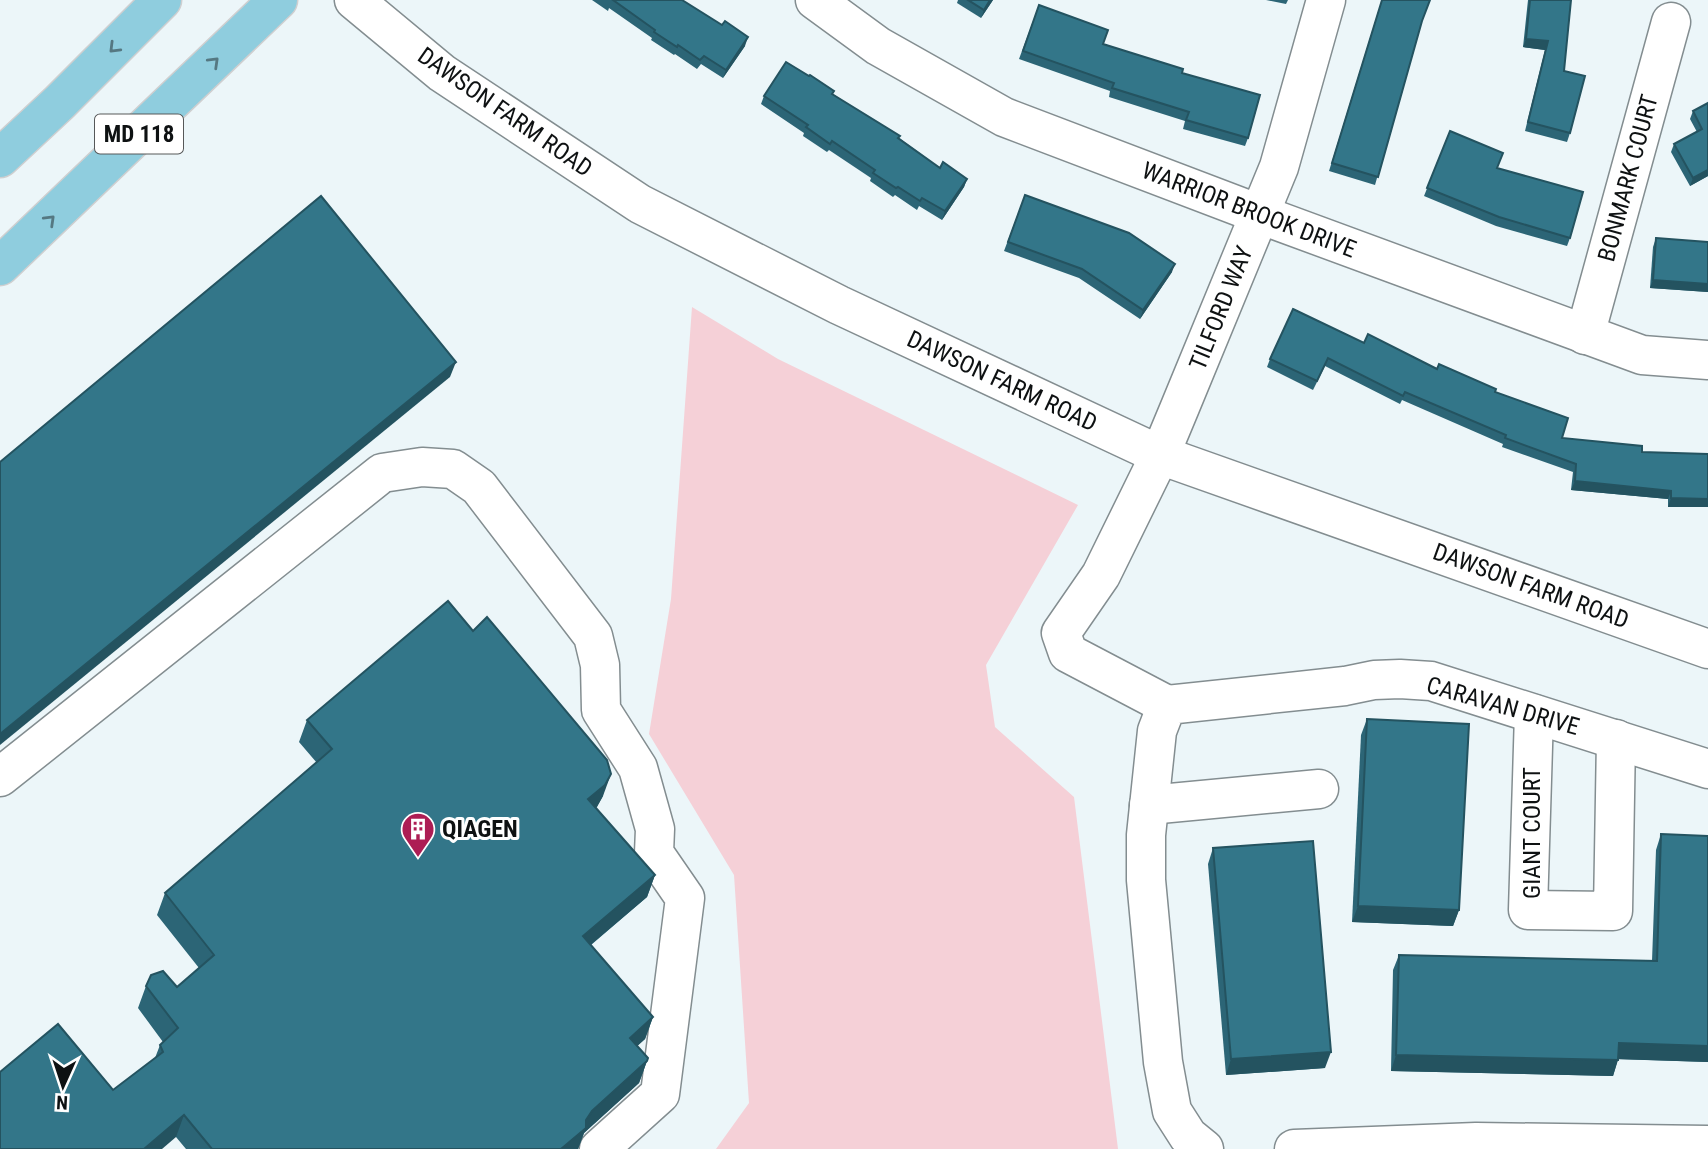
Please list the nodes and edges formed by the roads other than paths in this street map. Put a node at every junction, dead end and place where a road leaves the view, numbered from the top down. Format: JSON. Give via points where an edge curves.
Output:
{"nodes":[{"id":1,"x":162,"y":0,"type":"edge"},
{"id":2,"x":278,"y":0,"type":"edge"},
{"id":3,"x":354,"y":0,"type":"edge"},
{"id":4,"x":815,"y":0,"type":"edge"},
{"id":5,"x":1326,"y":0,"type":"edge"},
{"id":6,"x":1671,"y":22,"type":"dead end"},
{"id":7,"x":0,"y":158,"type":"edge"},
{"id":8,"x":1259,"y":214,"type":"junction"},
{"id":9,"x":0,"y":266,"type":"edge"},
{"id":10,"x":1585,"y":335,"type":"junction"},
{"id":11,"x":1708,"y":360,"type":"edge"},
{"id":12,"x":1160,"y":455,"type":"junction"},
{"id":13,"x":1708,"y":649,"type":"edge"},
{"id":14,"x":1167,"y":705,"type":"junction"},
{"id":15,"x":1534,"y":714,"type":"junction"},
{"id":16,"x":1616,"y":739,"type":"junction"},
{"id":17,"x":1708,"y":769,"type":"edge"},
{"id":18,"x":0,"y":777,"type":"edge"},
{"id":19,"x":1319,"y":789,"type":"dead end"},
{"id":20,"x":1149,"y":805,"type":"junction"},
{"id":21,"x":1476,"y":1145,"type":"edge"},
{"id":22,"x":1708,"y":1145,"type":"edge"},
{"id":23,"x":1601,"y":1146,"type":"edge"},
{"id":24,"x":599,"y":1149,"type":"edge"},
{"id":25,"x":1204,"y":1149,"type":"edge"},
{"id":26,"x":1294,"y":1149,"type":"edge"}],
"edges":[{"from":1,"to":7,"type":"main road","number":"MD 118","one_way":true},
{"from":9,"to":2,"type":"main road","number":"MD 118","one_way":true},
{"from":3,"to":12,"type":"street","name":"DAWSON FARM ROAD","via":[[442,74],[640,204],[839,305]]},
{"from":4,"to":8,"type":"street","name":"WARRIOR BROOK DRIVE","via":[[878,46],[1004,117]]},
{"from":5,"to":8,"type":"street","name":"TILFORD WAY","via":[[1279,167]]},
{"from":6,"to":10,"type":"street","name":"BONMARK COURT"},
{"from":8,"to":10,"type":"street","name":"WARRIOR BROOK DRIVE"},
{"from":8,"to":12,"type":"street","name":"TILFORD WAY"},
{"from":10,"to":11,"type":"street","name":"WARRIOR BROOK DRIVE","via":[[1642,355]]},
{"from":12,"to":13,"type":"street","name":"DAWSON FARM ROAD"},
{"from":12,"to":14,"type":"street","via":[[1101,575],[1061,633],[1068,653]]},
{"from":14,"to":15,"type":"street","name":"CARAVAN DRIVE","via":[[1400,679],[1431,681]]},
{"from":14,"to":20,"type":"street","via":[[1157,731]]},
{"from":15,"to":16,"type":"street","name":"CARAVAN DRIVE"},
{"from":15,"to":16,"type":"street","name":"GIANT COURT","via":[[1528,910],[1613,911]]},
{"from":16,"to":17,"type":"street","name":"CARAVAN DRIVE"},
{"from":18,"to":24,"type":"street","via":[[292,526],[382,473],[422,467],[453,469],[479,486],[593,636],[600,665],[601,710],[638,768],[654,829],[654,853],[685,898],[660,1094]]},
{"from":19,"to":20,"type":"street"},
{"from":20,"to":25,"type":"street","via":[[1146,880],[1163,1062],[1172,1111],[1188,1136]]},
{"from":21,"to":23,"type":"street"},
{"from":21,"to":26,"type":"street"},
{"from":22,"to":23,"type":"street"}]}
